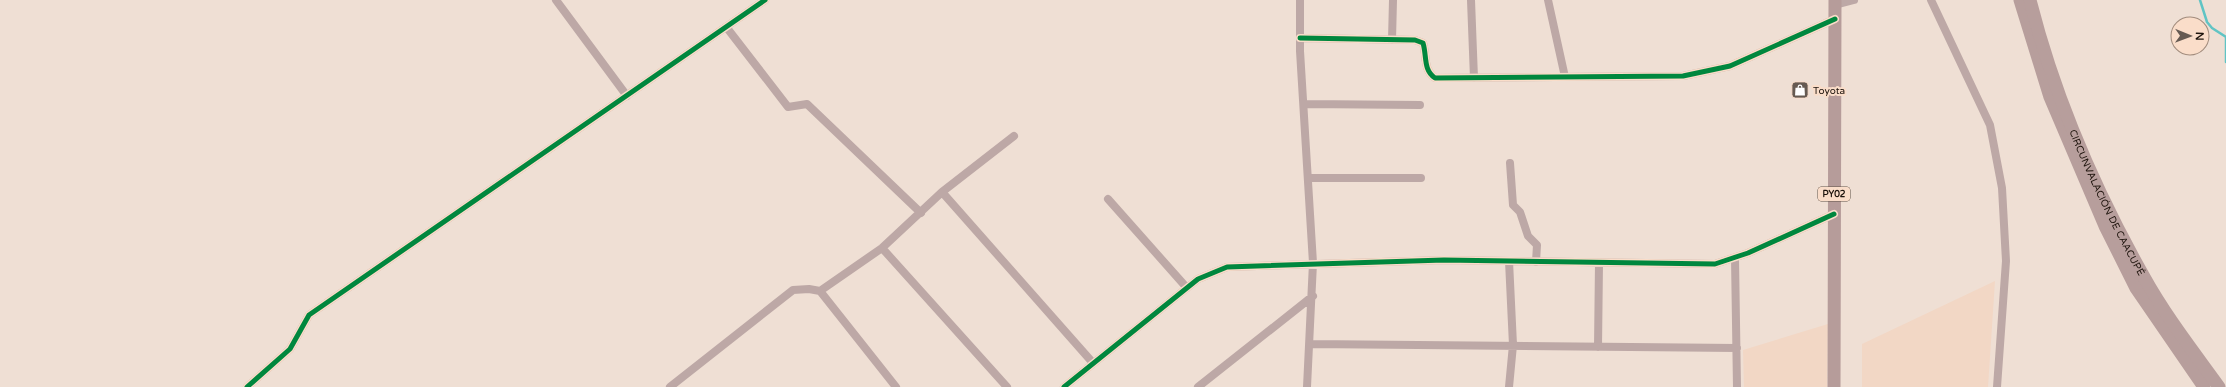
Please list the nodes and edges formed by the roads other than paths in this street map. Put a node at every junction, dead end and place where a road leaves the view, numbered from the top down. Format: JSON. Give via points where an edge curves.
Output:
{"nodes":[{"id":1,"x":556,"y":0,"type":"edge"},
{"id":2,"x":765,"y":0,"type":"edge"},
{"id":3,"x":1300,"y":0,"type":"edge"},
{"id":4,"x":1393,"y":0,"type":"edge"},
{"id":5,"x":1471,"y":0,"type":"edge"},
{"id":6,"x":1548,"y":0,"type":"edge"},
{"id":7,"x":1854,"y":0,"type":"edge"},
{"id":8,"x":1931,"y":0,"type":"edge"},
{"id":9,"x":2020,"y":0,"type":"edge"},
{"id":10,"x":2030,"y":0,"type":"edge"},
{"id":11,"x":1835,"y":3,"type":"edge"},
{"id":12,"x":1835,"y":19,"type":"junction"},
{"id":13,"x":727,"y":28,"type":"junction"},
{"id":14,"x":1300,"y":38,"type":"junction"},
{"id":15,"x":1392,"y":40,"type":"junction"},
{"id":16,"x":1565,"y":77,"type":"junction"},
{"id":17,"x":1474,"y":78,"type":"junction"},
{"id":18,"x":628,"y":96,"type":"junction"},
{"id":19,"x":1304,"y":104,"type":"junction"},
{"id":20,"x":1420,"y":105,"type":"dead end"},
{"id":21,"x":1014,"y":136,"type":"dead end"},
{"id":22,"x":1510,"y":163,"type":"dead end"},
{"id":23,"x":1309,"y":178,"type":"junction"},
{"id":24,"x":1420,"y":178,"type":"dead end"},
{"id":25,"x":942,"y":192,"type":"junction"},
{"id":26,"x":1108,"y":199,"type":"dead end"},
{"id":27,"x":921,"y":213,"type":"junction"},
{"id":28,"x":1834,"y":214,"type":"junction"},
{"id":29,"x":882,"y":248,"type":"junction"},
{"id":30,"x":1736,"y":258,"type":"junction"},
{"id":31,"x":1508,"y":261,"type":"junction"},
{"id":32,"x":1536,"y":262,"type":"junction"},
{"id":33,"x":1313,"y":263,"type":"junction"},
{"id":34,"x":1599,"y":263,"type":"junction"},
{"id":35,"x":1188,"y":288,"type":"junction"},
{"id":36,"x":820,"y":291,"type":"junction"},
{"id":37,"x":1313,"y":296,"type":"junction"},
{"id":38,"x":1310,"y":344,"type":"junction"},
{"id":39,"x":1513,"y":346,"type":"junction"},
{"id":40,"x":1598,"y":347,"type":"junction"},
{"id":41,"x":1737,"y":348,"type":"junction"},
{"id":42,"x":1094,"y":364,"type":"junction"},
{"id":43,"x":247,"y":387,"type":"edge"},
{"id":44,"x":670,"y":387,"type":"edge"},
{"id":45,"x":896,"y":387,"type":"edge"},
{"id":46,"x":1007,"y":387,"type":"edge"},
{"id":47,"x":1064,"y":387,"type":"edge"},
{"id":48,"x":1198,"y":387,"type":"edge"},
{"id":49,"x":1307,"y":387,"type":"edge"},
{"id":50,"x":1509,"y":387,"type":"edge"},
{"id":51,"x":1737,"y":387,"type":"edge"},
{"id":52,"x":1834,"y":387,"type":"edge"},
{"id":53,"x":1997,"y":387,"type":"edge"},
{"id":54,"x":2204,"y":387,"type":"edge"},
{"id":55,"x":2219,"y":387,"type":"edge"}],
"edges":[{"from":1,"to":18,"type":"street"},
{"from":2,"to":13,"type":"street"},
{"from":3,"to":14,"type":"street"},
{"from":4,"to":15,"type":"street"},
{"from":5,"to":17,"type":"street"},
{"from":6,"to":16,"type":"street"},
{"from":7,"to":11,"type":"street"},
{"from":8,"to":53,"type":"street","via":[[1990,125],[2002,188],[2006,261]]},
{"from":9,"to":54,"type":"highway","name":"CIRCUNVALACIÓN DE CAACUPÉ","via":[[2050,98],[2105,226],[2136,288]]},
{"from":10,"to":55,"type":"highway","name":"CIRCUNVALACIÓN DE CAACUPÉ","via":[[2059,95],[2108,208],[2144,278]]},
{"from":11,"to":12,"type":"main road","number":"PY02"},
{"from":12,"to":16,"type":"street","via":[[1730,66],[1703,72],[1682,76]]},
{"from":12,"to":28,"type":"main road","number":"PY02"},
{"from":13,"to":18,"type":"street"},
{"from":13,"to":27,"type":"street","via":[[788,107],[807,104]]},
{"from":14,"to":15,"type":"street"},
{"from":14,"to":19,"type":"street"},
{"from":15,"to":17,"type":"street","via":[[1415,40],[1423,44],[1426,66],[1429,74],[1435,78]]},
{"from":16,"to":17,"type":"street"},
{"from":18,"to":43,"type":"street","via":[[309,315],[290,349]]},
{"from":19,"to":20,"type":"street"},
{"from":19,"to":23,"type":"street"},
{"from":21,"to":25,"type":"street"},
{"from":22,"to":32,"type":"street","via":[[1514,205],[1520,212],[1528,236],[1537,245]]},
{"from":23,"to":24,"type":"street"},
{"from":23,"to":33,"type":"street"},
{"from":25,"to":27,"type":"street"},
{"from":25,"to":42,"type":"street"},
{"from":26,"to":35,"type":"street"},
{"from":27,"to":29,"type":"street"},
{"from":28,"to":30,"type":"street"},
{"from":28,"to":52,"type":"main road","number":"PY02"},
{"from":29,"to":36,"type":"street"},
{"from":29,"to":46,"type":"street"},
{"from":30,"to":34,"type":"street","via":[[1715,264]]},
{"from":30,"to":41,"type":"street"},
{"from":31,"to":32,"type":"street"},
{"from":31,"to":33,"type":"street"},
{"from":31,"to":39,"type":"street"},
{"from":32,"to":34,"type":"street"},
{"from":33,"to":35,"type":"street","via":[[1227,267],[1198,279]]},
{"from":33,"to":37,"type":"street"},
{"from":34,"to":40,"type":"street"},
{"from":35,"to":42,"type":"street"},
{"from":36,"to":44,"type":"street","via":[[793,290]]},
{"from":36,"to":45,"type":"street"},
{"from":37,"to":38,"type":"street"},
{"from":37,"to":48,"type":"street"},
{"from":38,"to":39,"type":"street"},
{"from":38,"to":49,"type":"street"},
{"from":39,"to":40,"type":"street"},
{"from":39,"to":50,"type":"street"},
{"from":40,"to":41,"type":"street"},
{"from":41,"to":51,"type":"street"},
{"from":42,"to":47,"type":"street"}]}
